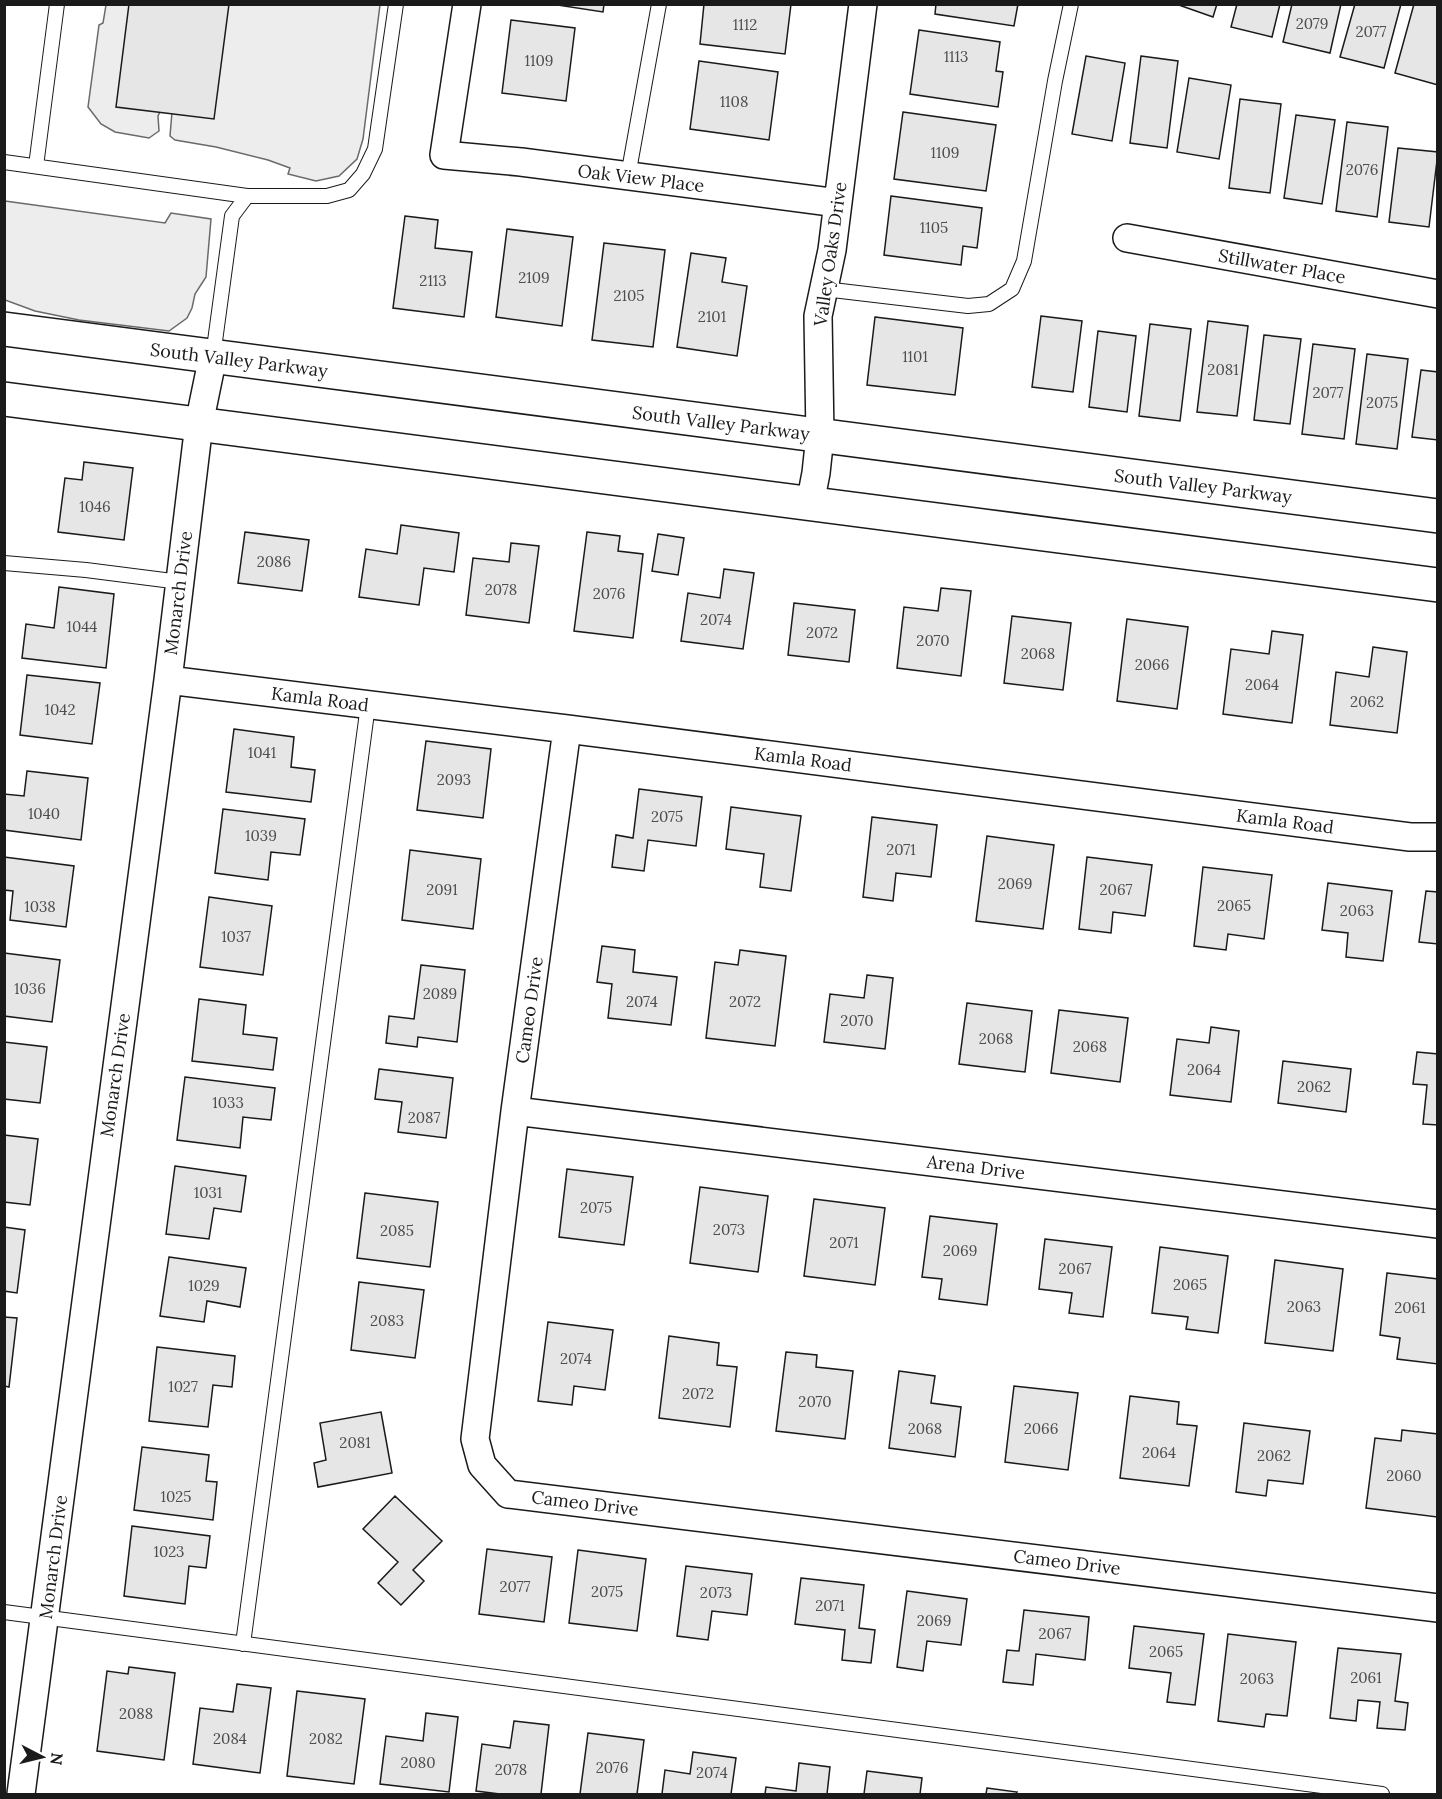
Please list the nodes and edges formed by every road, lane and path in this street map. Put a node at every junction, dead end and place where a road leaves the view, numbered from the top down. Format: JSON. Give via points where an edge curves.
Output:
{"nodes":[{"id":1,"x":57,"y":4,"type":"edge"},
{"id":2,"x":396,"y":4,"type":"edge"},
{"id":3,"x":467,"y":4,"type":"edge"},
{"id":4,"x":659,"y":4,"type":"edge"},
{"id":5,"x":863,"y":4,"type":"edge"},
{"id":6,"x":1071,"y":4,"type":"edge"},
{"id":7,"x":4,"y":162,"type":"edge"},
{"id":8,"x":36,"y":166,"type":"junction"},
{"id":9,"x":628,"y":176,"type":"junction"},
{"id":10,"x":247,"y":196,"type":"junction"},
{"id":11,"x":838,"y":203,"type":"junction"},
{"id":12,"x":1127,"y":238,"type":"dead end"},
{"id":13,"x":824,"y":289,"type":"junction"},
{"id":14,"x":1437,"y":294,"type":"edge"},
{"id":15,"x":4,"y":329,"type":"edge"},
{"id":16,"x":213,"y":356,"type":"junction"},
{"id":17,"x":4,"y":399,"type":"edge"},
{"id":18,"x":199,"y":424,"type":"junction"},
{"id":19,"x":820,"y":436,"type":"junction"},
{"id":20,"x":810,"y":504,"type":"junction"},
{"id":21,"x":1437,"y":516,"type":"edge"},
{"id":22,"x":4,"y":563,"type":"edge"},
{"id":23,"x":180,"y":582,"type":"junction"},
{"id":24,"x":1437,"y":585,"type":"edge"},
{"id":25,"x":168,"y":680,"type":"junction"},
{"id":26,"x":368,"y":705,"type":"junction"},
{"id":27,"x":567,"y":729,"type":"junction"},
{"id":28,"x":1437,"y":837,"type":"edge"},
{"id":29,"x":515,"y":1111,"type":"junction"},
{"id":30,"x":1437,"y":1224,"type":"edge"},
{"id":31,"x":1437,"y":1608,"type":"edge"},
{"id":32,"x":4,"y":1612,"type":"edge"},
{"id":33,"x":45,"y":1617,"type":"junction"},
{"id":34,"x":243,"y":1644,"type":"junction"},
{"id":35,"x":21,"y":1794,"type":"edge"},
{"id":36,"x":1382,"y":1794,"type":"edge"}],
"edges":[{"from":1,"to":8,"type":"lane"},
{"from":2,"to":10,"type":"lane","via":[[375,149],[363,174],[349,190],[327,196]]},
{"from":3,"to":9,"type":"street","name":"Oak View Place","via":[[444,154]]},
{"from":4,"to":9,"type":"lane"},
{"from":5,"to":11,"type":"street","name":"Valley Oaks Drive"},
{"from":6,"to":13,"type":"lane","via":[[1024,261],[1012,289],[989,304],[968,306]]},
{"from":7,"to":8,"type":"lane"},
{"from":8,"to":10,"type":"lane"},
{"from":9,"to":11,"type":"street","name":"Oak View Place"},
{"from":10,"to":16,"type":"lane","via":[[232,216]]},
{"from":11,"to":13,"type":"street","name":"Valley Oaks Drive"},
{"from":12,"to":14,"type":"street","name":"Stillwater Place"},
{"from":13,"to":19,"type":"street","name":"Valley Oaks Drive","via":[[818,316]]},
{"from":15,"to":16,"type":"main road","name":"South Valley Parkway"},
{"from":16,"to":18,"type":"street","name":"Monarch Drive"},
{"from":16,"to":19,"type":"main road","name":"South Valley Parkway"},
{"from":17,"to":18,"type":"main road"},
{"from":18,"to":20,"type":"main road"},
{"from":18,"to":23,"type":"street","name":"Monarch Drive"},
{"from":19,"to":20,"type":"street","name":"Valley Oaks Drive"},
{"from":19,"to":21,"type":"main road","name":"South Valley Parkway"},
{"from":20,"to":24,"type":"main road"},
{"from":22,"to":23,"type":"lane"},
{"from":23,"to":25,"type":"street","name":"Monarch Drive"},
{"from":25,"to":26,"type":"street","name":"Kamla Road"},
{"from":25,"to":33,"type":"street","name":"Monarch Drive"},
{"from":26,"to":27,"type":"street","name":"Kamla Road"},
{"from":26,"to":34,"type":"lane"},
{"from":27,"to":28,"type":"street","name":"Kamla Road","via":[[1410,837]]},
{"from":27,"to":29,"type":"street","name":"Cameo Drive"},
{"from":29,"to":30,"type":"street","name":"Arena Drive"},
{"from":29,"to":31,"type":"street","name":"Cameo Drive","via":[[475,1439],[482,1465],[508,1494]]},
{"from":32,"to":33,"type":"lane"},
{"from":33,"to":34,"type":"lane"},
{"from":33,"to":35,"type":"street","name":"Monarch Drive"},
{"from":34,"to":36,"type":"lane"}]}
